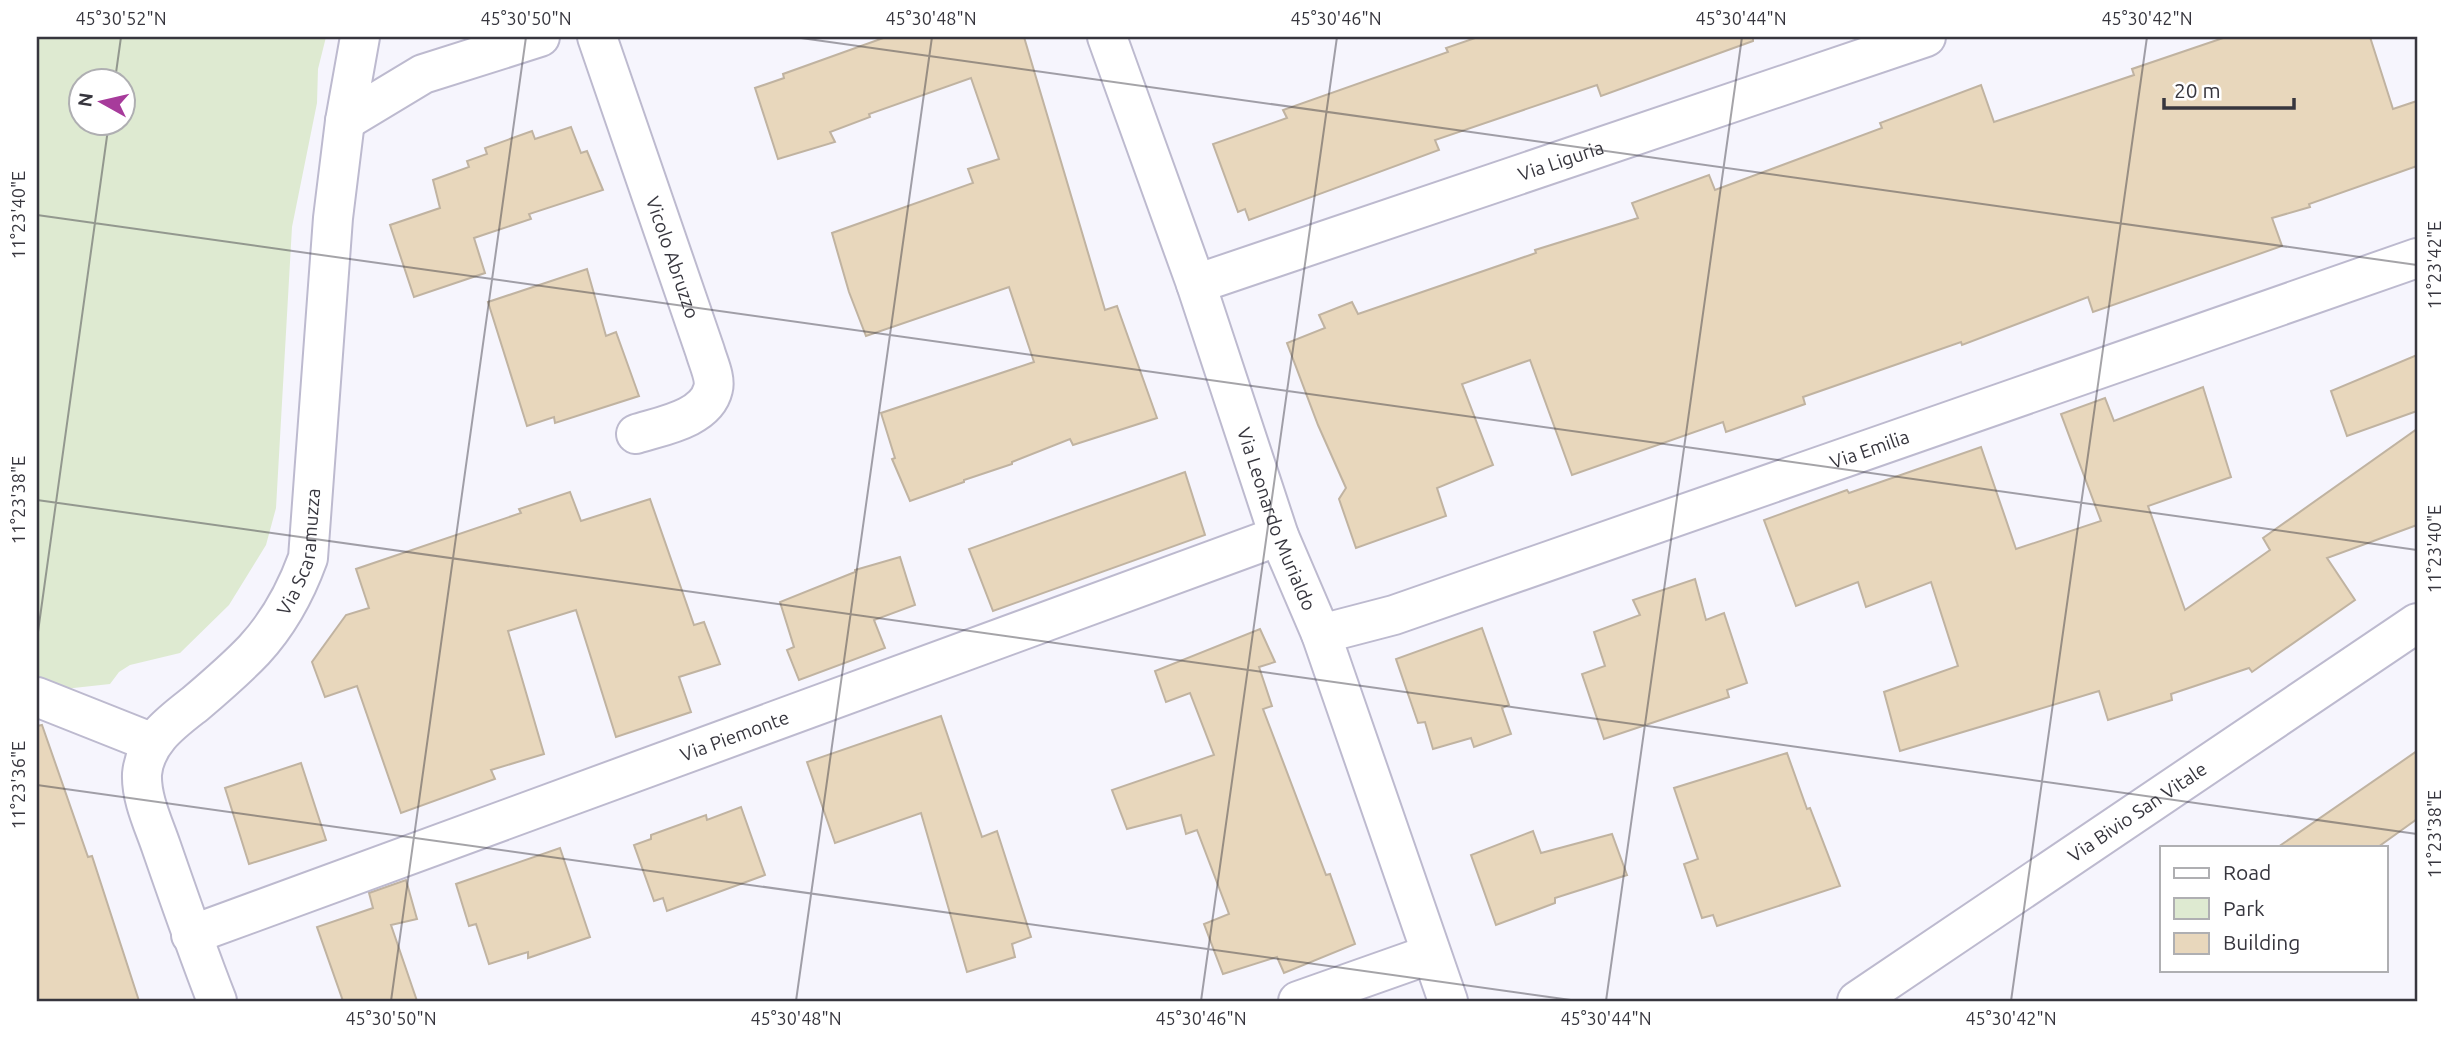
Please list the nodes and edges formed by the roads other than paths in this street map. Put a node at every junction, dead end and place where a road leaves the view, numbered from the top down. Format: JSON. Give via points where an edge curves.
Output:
{"nodes":[{"id":1,"x":360,"y":37,"type":"edge"},
{"id":2,"x":597,"y":37,"type":"edge"},
{"id":3,"x":1107,"y":37,"type":"edge"},
{"id":4,"x":1926,"y":37,"type":"edge"},
{"id":5,"x":523,"y":40,"type":"edge"},
{"id":6,"x":345,"y":121,"type":"junction"},
{"id":7,"x":2417,"y":258,"type":"edge"},
{"id":8,"x":1196,"y":284,"type":"junction"},
{"id":9,"x":636,"y":434,"type":"dead end"},
{"id":10,"x":1279,"y":536,"type":"junction"},
{"id":11,"x":2417,"y":623,"type":"edge"},
{"id":12,"x":1321,"y":634,"type":"junction"},
{"id":13,"x":37,"y":697,"type":"edge"},
{"id":14,"x":153,"y":743,"type":"junction"},
{"id":15,"x":191,"y":935,"type":"junction"},
{"id":16,"x":1432,"y":954,"type":"junction"},
{"id":17,"x":217,"y":1001,"type":"edge"},
{"id":18,"x":1298,"y":1001,"type":"edge"},
{"id":19,"x":1448,"y":1001,"type":"edge"},
{"id":20,"x":1857,"y":1001,"type":"edge"}],
"edges":[{"from":1,"to":6,"type":"street","name":"Via Scaramuzza"},
{"from":2,"to":9,"type":"street","name":"Vicolo Abruzzo","via":[[714,386],[696,413]]},
{"from":3,"to":8,"type":"street","name":"Via Leonardo Murialdo"},
{"from":4,"to":8,"type":"street","name":"Via Liguria"},
{"from":5,"to":6,"type":"street","via":[[423,74]]},
{"from":6,"to":14,"type":"street","name":"Via Scaramuzza","via":[[332,218],[308,558],[299,584],[255,649],[167,724]]},
{"from":7,"to":12,"type":"street","name":"Via Emilia","via":[[1395,615]]},
{"from":8,"to":10,"type":"street","name":"Via Leonardo Murialdo"},
{"from":10,"to":12,"type":"street","name":"Via Leonardo Murialdo"},
{"from":10,"to":15,"type":"street","name":"Via Piemonte"},
{"from":11,"to":20,"type":"street","name":"Via Bivio San Vitale"},
{"from":12,"to":16,"type":"street","name":"Via Leonardo Murialdo"},
{"from":13,"to":14,"type":"street"},
{"from":14,"to":15,"type":"street","name":"Via Scaramuzza","via":[[142,772],[145,800]]},
{"from":15,"to":17,"type":"street","name":"Via Scaramuzza"},
{"from":16,"to":18,"type":"street"},
{"from":16,"to":19,"type":"street","name":"Via Leonardo Murialdo"}]}
